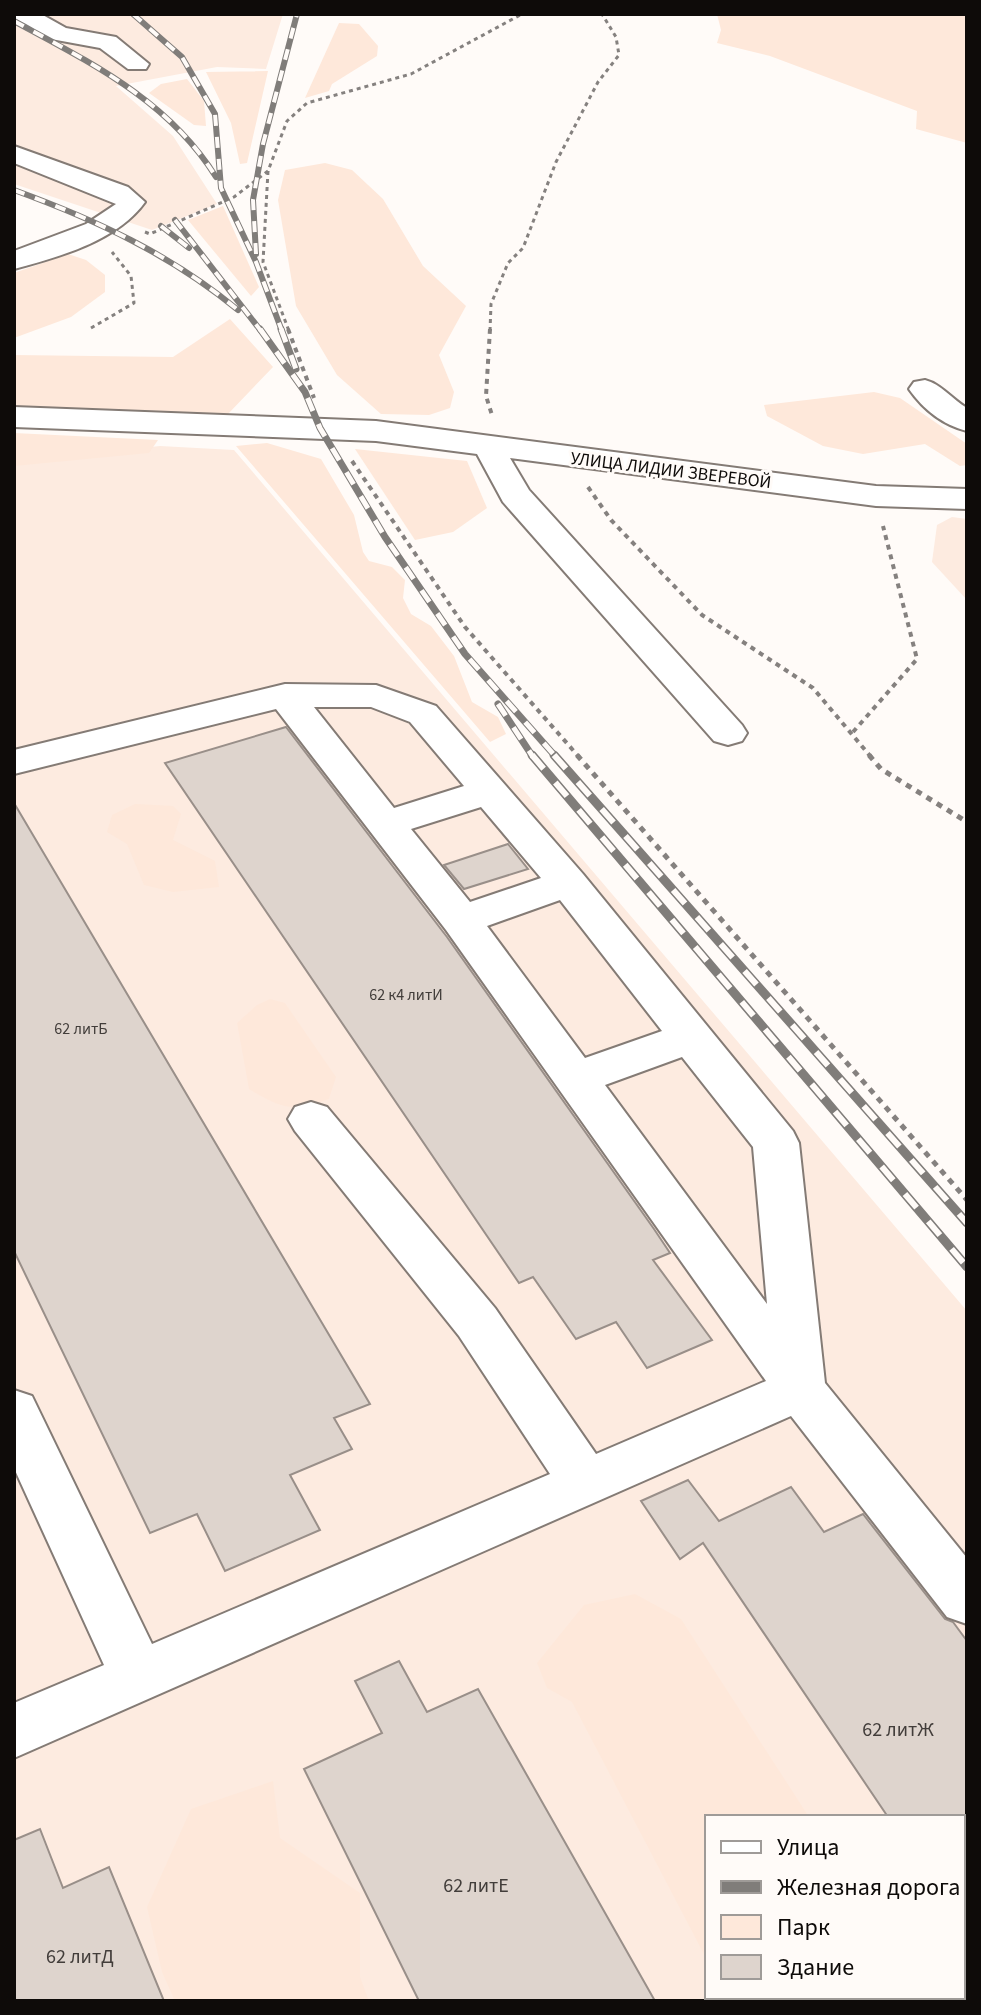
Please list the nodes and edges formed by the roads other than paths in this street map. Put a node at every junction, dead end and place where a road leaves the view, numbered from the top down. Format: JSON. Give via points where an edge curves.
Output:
{"nodes":[{"id":1,"x":24,"y":14,"type":"edge"},
{"id":2,"x":59,"y":34,"type":"junction"},
{"id":3,"x":24,"y":46,"type":"dead end"},
{"id":4,"x":137,"y":64,"type":"dead end"},
{"id":5,"x":14,"y":154,"type":"edge"},
{"id":6,"x":14,"y":260,"type":"edge"},
{"id":7,"x":925,"y":389,"type":"dead end"},
{"id":8,"x":14,"y":417,"type":"edge"},
{"id":9,"x":967,"y":421,"type":"edge"},
{"id":10,"x":495,"y":448,"type":"junction"},
{"id":11,"x":967,"y":499,"type":"edge"},
{"id":12,"x":285,"y":695,"type":"junction"},
{"id":13,"x":728,"y":733,"type":"dead end"},
{"id":14,"x":14,"y":762,"type":"edge"},
{"id":15,"x":489,"y":791,"type":"junction"},
{"id":16,"x":385,"y":824,"type":"junction"},
{"id":17,"x":568,"y":883,"type":"junction"},
{"id":18,"x":461,"y":920,"type":"junction"},
{"id":19,"x":691,"y":1037,"type":"junction"},
{"id":20,"x":575,"y":1078,"type":"junction"},
{"id":21,"x":311,"y":1119,"type":"dead end"},
{"id":22,"x":800,"y":1389,"type":"junction"},
{"id":23,"x":14,"y":1411,"type":"edge"},
{"id":24,"x":585,"y":1482,"type":"junction"},
{"id":25,"x":967,"y":1600,"type":"edge"},
{"id":26,"x":138,"y":1676,"type":"junction"},
{"id":27,"x":14,"y":1731,"type":"edge"}],
"edges":[{"from":1,"to":2,"type":"street"},
{"from":2,"to":3,"type":"street"},
{"from":2,"to":4,"type":"street","via":[[107,42]]},
{"from":5,"to":6,"type":"street","via":[[131,202],[127,211],[102,225]]},
{"from":7,"to":9,"type":"street"},
{"from":8,"to":10,"type":"street","name":"УЛИЦА ЛИДИИ ЗВЕРЕВОЙ","via":[[330,428]]},
{"from":10,"to":11,"type":"street","name":"УЛИЦА ЛИДИИ ЗВЕРЕВОЙ","via":[[876,496]]},
{"from":10,"to":13,"type":"street","via":[[492,456],[515,495]]},
{"from":12,"to":14,"type":"street"},
{"from":12,"to":15,"type":"street","via":[[376,696],[403,704],[423,714]]},
{"from":12,"to":16,"type":"street"},
{"from":15,"to":16,"type":"street"},
{"from":15,"to":17,"type":"street"},
{"from":16,"to":18,"type":"street"},
{"from":17,"to":18,"type":"street"},
{"from":17,"to":19,"type":"street"},
{"from":18,"to":20,"type":"street"},
{"from":19,"to":20,"type":"street"},
{"from":19,"to":22,"type":"street","via":[[776,1143]]},
{"from":20,"to":22,"type":"street"},
{"from":21,"to":24,"type":"street","via":[[477,1322]]},
{"from":22,"to":24,"type":"street"},
{"from":22,"to":25,"type":"street"},
{"from":23,"to":26,"type":"street"},
{"from":24,"to":26,"type":"street"},
{"from":26,"to":27,"type":"street"}]}
